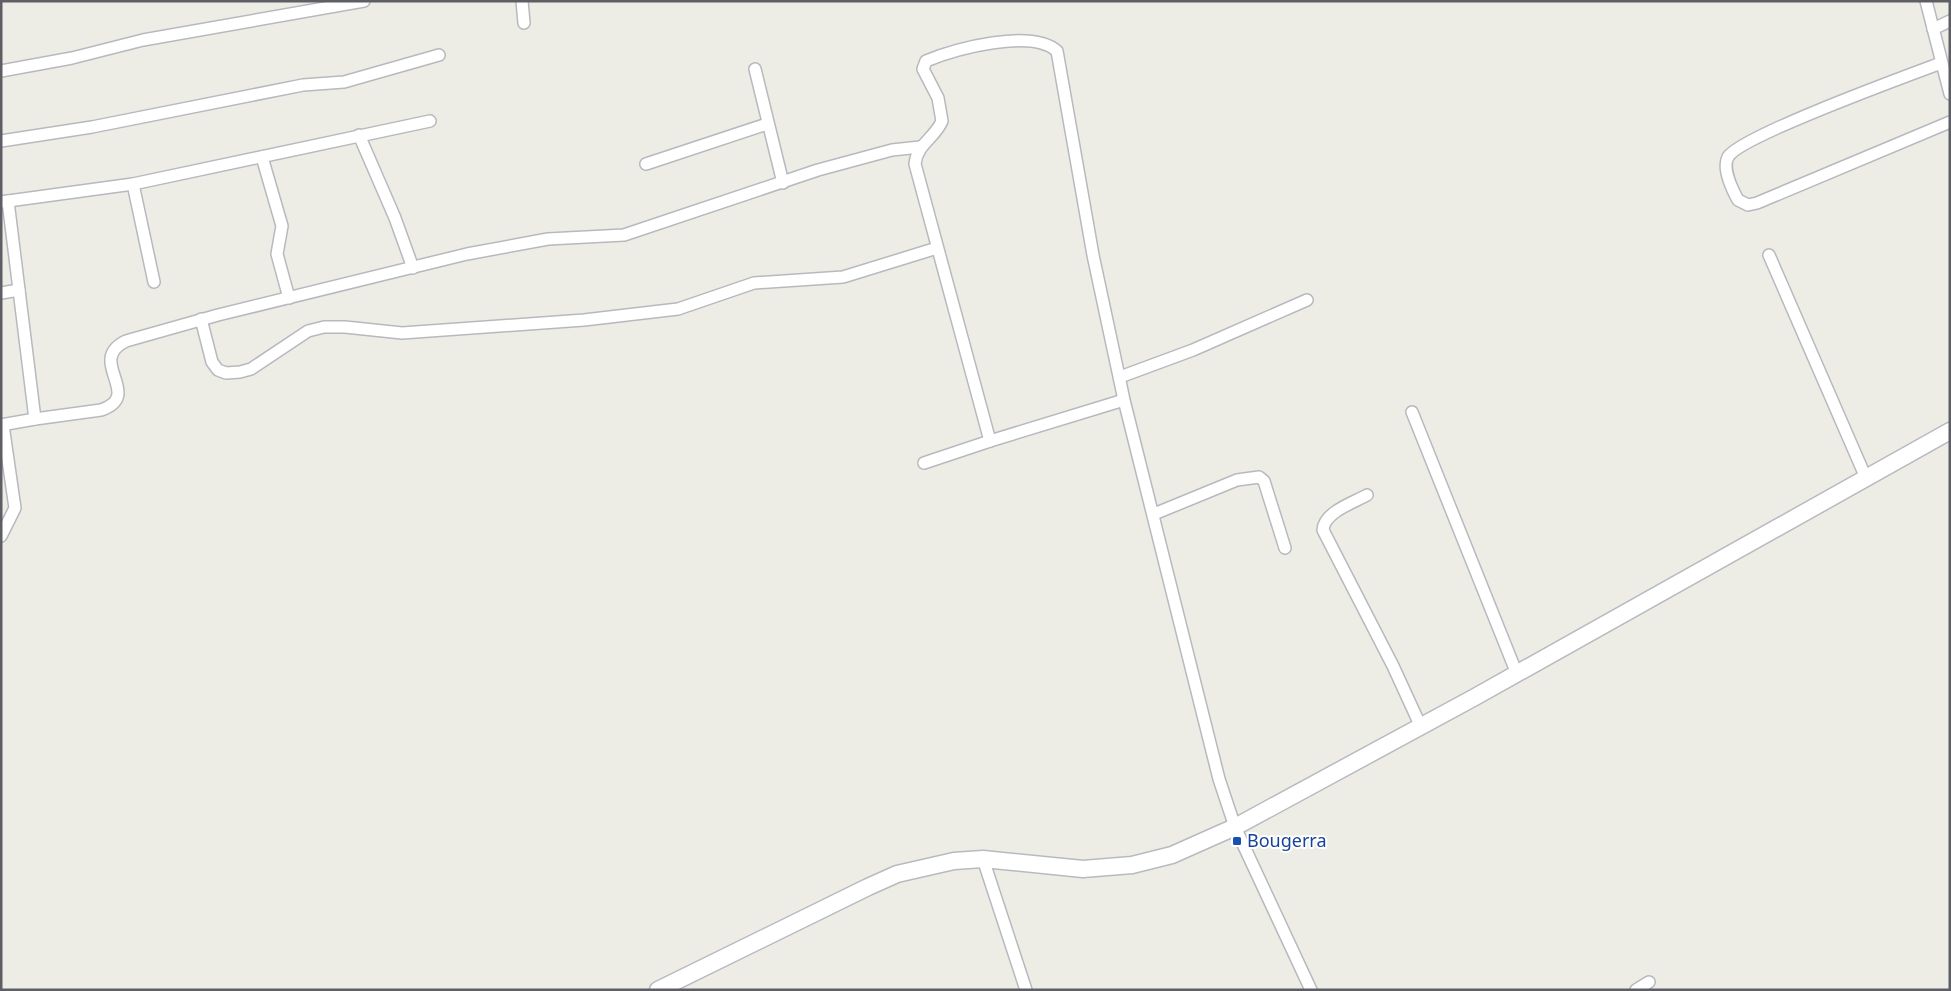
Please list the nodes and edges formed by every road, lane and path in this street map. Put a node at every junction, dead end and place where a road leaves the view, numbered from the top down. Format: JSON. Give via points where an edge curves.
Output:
{"nodes":[{"id":1,"x":364,"y":1,"type":"edge"},
{"id":2,"x":522,"y":1,"type":"edge"},
{"id":3,"x":1926,"y":1,"type":"edge"},
{"id":4,"x":1950,"y":21,"type":"edge"},
{"id":5,"x":524,"y":23,"type":"dead end"},
{"id":6,"x":1933,"y":29,"type":"junction"},
{"id":7,"x":439,"y":55,"type":"dead end"},
{"id":8,"x":1941,"y":63,"type":"junction"},
{"id":9,"x":755,"y":69,"type":"dead end"},
{"id":10,"x":1,"y":71,"type":"edge"},
{"id":11,"x":1950,"y":94,"type":"edge"},
{"id":12,"x":430,"y":121,"type":"dead end"},
{"id":13,"x":1950,"y":122,"type":"edge"},
{"id":14,"x":767,"y":124,"type":"junction"},
{"id":15,"x":359,"y":135,"type":"junction"},
{"id":16,"x":1,"y":141,"type":"edge"},
{"id":17,"x":920,"y":147,"type":"junction"},
{"id":18,"x":262,"y":157,"type":"junction"},
{"id":19,"x":646,"y":164,"type":"dead end"},
{"id":20,"x":783,"y":183,"type":"junction"},
{"id":21,"x":133,"y":184,"type":"junction"},
{"id":22,"x":5,"y":201,"type":"edge"},
{"id":23,"x":937,"y":248,"type":"junction"},
{"id":24,"x":1769,"y":255,"type":"dead end"},
{"id":25,"x":413,"y":268,"type":"junction"},
{"id":26,"x":154,"y":282,"type":"dead end"},
{"id":27,"x":19,"y":290,"type":"junction"},
{"id":28,"x":1,"y":293,"type":"edge"},
{"id":29,"x":289,"y":298,"type":"junction"},
{"id":30,"x":1307,"y":300,"type":"dead end"},
{"id":31,"x":201,"y":319,"type":"junction"},
{"id":32,"x":1120,"y":377,"type":"junction"},
{"id":33,"x":1124,"y":400,"type":"junction"},
{"id":34,"x":1412,"y":412,"type":"dead end"},
{"id":35,"x":35,"y":419,"type":"junction"},
{"id":36,"x":2,"y":425,"type":"edge"},
{"id":37,"x":1950,"y":431,"type":"edge"},
{"id":38,"x":990,"y":441,"type":"junction"},
{"id":39,"x":924,"y":463,"type":"dead end"},
{"id":40,"x":1866,"y":478,"type":"junction"},
{"id":41,"x":1367,"y":495,"type":"dead end"},
{"id":42,"x":1154,"y":514,"type":"junction"},
{"id":43,"x":1,"y":536,"type":"edge"},
{"id":44,"x":1285,"y":548,"type":"dead end"},
{"id":45,"x":1517,"y":674,"type":"junction"},
{"id":46,"x":1421,"y":727,"type":"junction"},
{"id":47,"x":1235,"y":828,"type":"junction"},
{"id":48,"x":983,"y":859,"type":"junction"},
{"id":49,"x":1649,"y":982,"type":"dead end"},
{"id":50,"x":658,"y":990,"type":"edge"},
{"id":51,"x":1026,"y":990,"type":"edge"},
{"id":52,"x":1311,"y":990,"type":"edge"},
{"id":53,"x":1636,"y":990,"type":"edge"}],
"edges":[{"from":1,"to":10,"type":"street","via":[[143,40]]},
{"from":2,"to":5,"type":"street"},
{"from":3,"to":6,"type":"street"},
{"from":4,"to":6,"type":"street"},
{"from":6,"to":8,"type":"street"},
{"from":7,"to":16,"type":"street","via":[[344,82],[303,85],[92,127]]},
{"from":8,"to":11,"type":"street"},
{"from":8,"to":13,"type":"street","via":[[1819,110],[1747,143],[1729,155],[1725,166],[1738,200],[1748,205]]},
{"from":9,"to":14,"type":"street"},
{"from":12,"to":15,"type":"street"},
{"from":14,"to":19,"type":"street"},
{"from":14,"to":20,"type":"street"},
{"from":15,"to":18,"type":"street"},
{"from":15,"to":25,"type":"street"},
{"from":17,"to":20,"type":"street","via":[[861,158]]},
{"from":17,"to":23,"type":"street","via":[[915,164]]},
{"from":17,"to":32,"type":"street","via":[[936,132],[942,121],[938,98],[923,69],[926,61],[1005,42],[1042,43],[1057,51],[1093,255]]},
{"from":18,"to":21,"type":"street"},
{"from":18,"to":29,"type":"street","via":[[282,226],[276,254]]},
{"from":20,"to":25,"type":"street","via":[[624,235],[525,242]]},
{"from":21,"to":22,"type":"street"},
{"from":21,"to":26,"type":"street"},
{"from":22,"to":27,"type":"street"},
{"from":23,"to":31,"type":"street","via":[[843,277],[754,283],[678,308],[584,320],[402,333],[324,327],[308,331],[251,369],[240,372],[226,373],[218,370],[212,362]]},
{"from":23,"to":38,"type":"street"},
{"from":24,"to":40,"type":"street"},
{"from":25,"to":29,"type":"street"},
{"from":27,"to":28,"type":"street"},
{"from":27,"to":35,"type":"street"},
{"from":29,"to":31,"type":"street"},
{"from":30,"to":32,"type":"street","via":[[1193,350]]},
{"from":31,"to":35,"type":"street","via":[[126,341],[113,349],[110,361],[118,392],[111,407]]},
{"from":32,"to":33,"type":"street"},
{"from":33,"to":38,"type":"street"},
{"from":33,"to":42,"type":"street"},
{"from":34,"to":45,"type":"street"},
{"from":35,"to":36,"type":"street"},
{"from":36,"to":43,"type":"street","via":[[15,508]]},
{"from":37,"to":40,"type":"main road"},
{"from":38,"to":39,"type":"street"},
{"from":40,"to":45,"type":"main road"},
{"from":41,"to":46,"type":"street","via":[[1332,514],[1323,530]]},
{"from":42,"to":44,"type":"street","via":[[1238,480],[1259,476],[1264,481]]},
{"from":42,"to":47,"type":"street","via":[[1214,760]]},
{"from":45,"to":46,"type":"main road"},
{"from":46,"to":47,"type":"main road"},
{"from":47,"to":48,"type":"main road","via":[[1172,855],[1132,866],[1083,869]]},
{"from":47,"to":52,"type":"street"},
{"from":48,"to":50,"type":"main road","via":[[938,864],[897,874]]},
{"from":48,"to":51,"type":"street"},
{"from":49,"to":53,"type":"street"}]}
